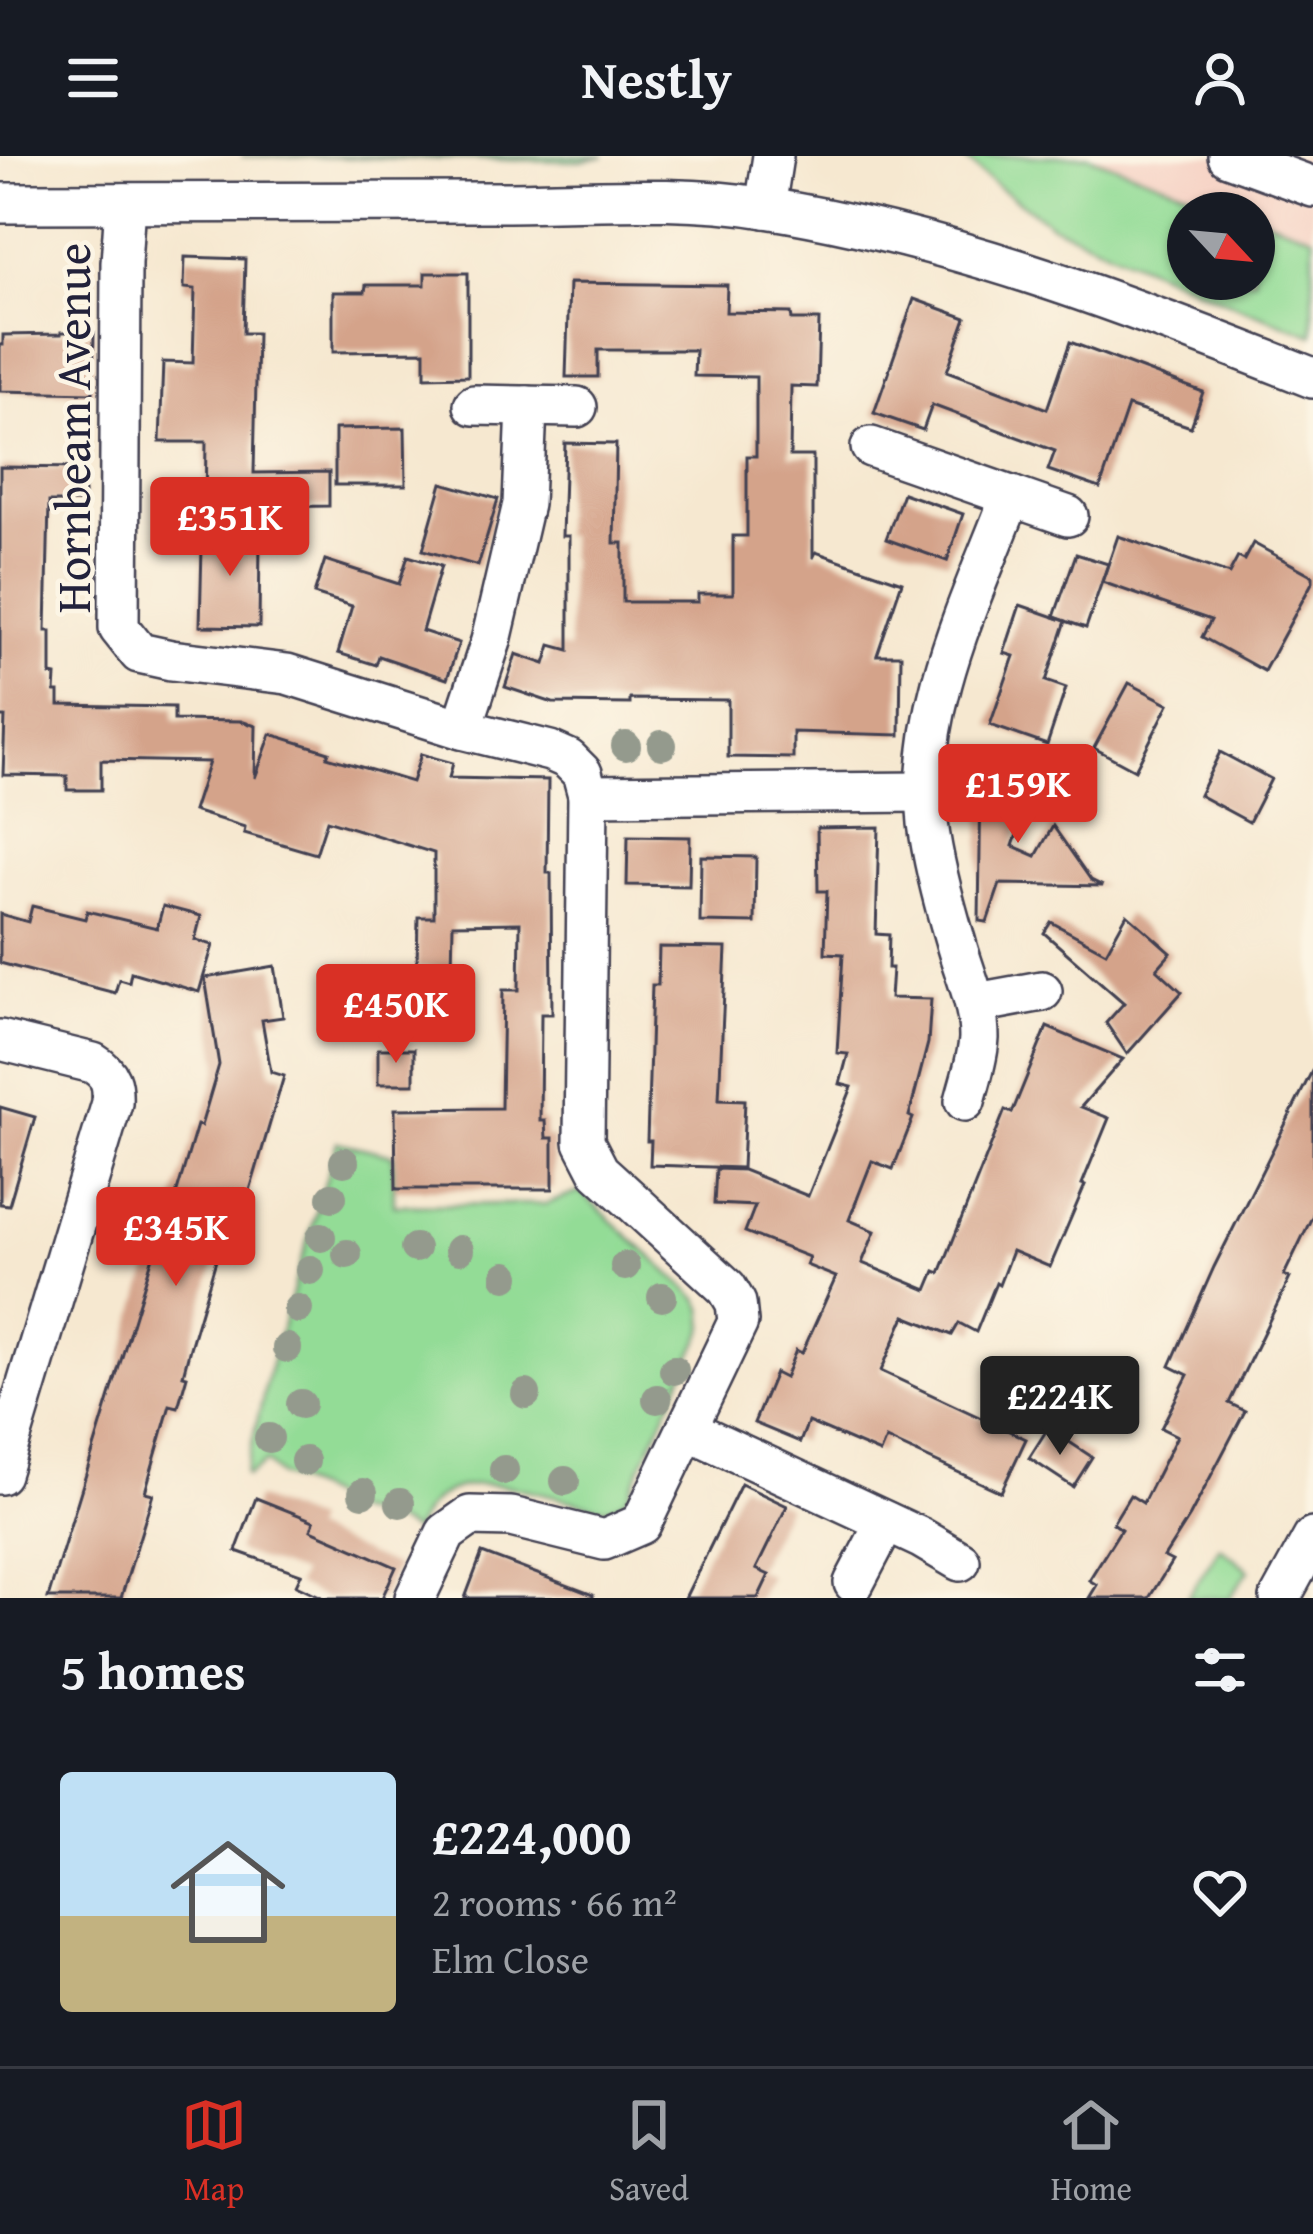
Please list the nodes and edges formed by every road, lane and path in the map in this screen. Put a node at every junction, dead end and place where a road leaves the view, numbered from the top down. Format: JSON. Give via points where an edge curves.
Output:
{"nodes":[{"id":1,"x":773,"y":156,"type":"edge"},
{"id":2,"x":1228,"y":156,"type":"edge"},
{"id":3,"x":1313,"y":187,"type":"edge"},
{"id":4,"x":0,"y":202,"type":"edge"},
{"id":5,"x":125,"y":203,"type":"junction"},
{"id":6,"x":765,"y":208,"type":"junction"},
{"id":7,"x":1313,"y":378,"type":"edge"},
{"id":8,"x":474,"y":405,"type":"dead end"},
{"id":9,"x":527,"y":406,"type":"junction"},
{"id":10,"x":577,"y":407,"type":"dead end"},
{"id":11,"x":871,"y":447,"type":"dead end"},
{"id":12,"x":1011,"y":496,"type":"junction"},
{"id":13,"x":1068,"y":516,"type":"dead end"},
{"id":14,"x":462,"y":729,"type":"junction"},
{"id":15,"x":926,"y":792,"type":"junction"},
{"id":16,"x":588,"y":795,"type":"junction"},
{"id":17,"x":1042,"y":991,"type":"dead end"},
{"id":18,"x":977,"y":1003,"type":"junction"},
{"id":19,"x":0,"y":1040,"type":"edge"},
{"id":20,"x":965,"y":1101,"type":"dead end"},
{"id":21,"x":687,"y":1429,"type":"junction"},
{"id":22,"x":0,"y":1474,"type":"edge"},
{"id":23,"x":886,"y":1522,"type":"junction"},
{"id":24,"x":1313,"y":1538,"type":"edge"},
{"id":25,"x":960,"y":1561,"type":"dead end"},
{"id":26,"x":854,"y":1583,"type":"dead end"},
{"id":27,"x":415,"y":1598,"type":"edge"},
{"id":28,"x":1280,"y":1598,"type":"edge"}],
"edges":[{"from":1,"to":6,"type":"street"},
{"from":2,"to":3,"type":"street"},
{"from":4,"to":5,"type":"street"},
{"from":5,"to":6,"type":"street","via":[[688,199]]},
{"from":5,"to":14,"type":"street","name":"Hornbeam Avenue","via":[[119,628],[139,653],[287,674]]},
{"from":6,"to":7,"type":"street","via":[[996,262]]},
{"from":8,"to":9,"type":"street"},
{"from":9,"to":10,"type":"street"},
{"from":9,"to":14,"type":"street","via":[[523,504]]},
{"from":11,"to":12,"type":"street"},
{"from":12,"to":13,"type":"street"},
{"from":12,"to":15,"type":"street","via":[[944,673]]},
{"from":14,"to":16,"type":"street","name":"Hornbeam Avenue","via":[[568,759]]},
{"from":15,"to":16,"type":"street"},
{"from":15,"to":18,"type":"street","via":[[955,942]]},
{"from":16,"to":21,"type":"street","via":[[584,1142],[599,1171],[736,1303],[738,1322]]},
{"from":17,"to":18,"type":"street"},
{"from":18,"to":20,"type":"street","via":[[979,1042]]},
{"from":19,"to":22,"type":"street","via":[[94,1063],[113,1085]]},
{"from":21,"to":23,"type":"street"},
{"from":21,"to":27,"type":"street","via":[[641,1525],[604,1540],[511,1516],[470,1516],[446,1533]]},
{"from":23,"to":25,"type":"street"},
{"from":23,"to":26,"type":"street"},
{"from":24,"to":28,"type":"street"}]}
